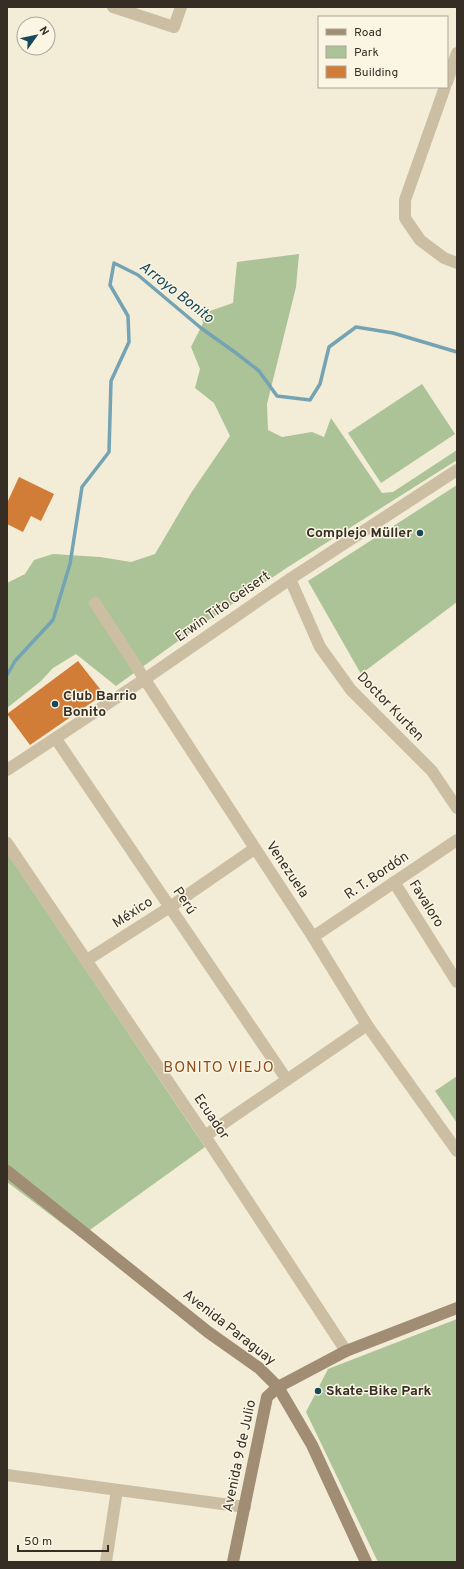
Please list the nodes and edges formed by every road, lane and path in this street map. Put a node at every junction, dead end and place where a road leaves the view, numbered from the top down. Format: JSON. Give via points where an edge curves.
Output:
{"nodes":[{"id":1,"x":113,"y":7,"type":"edge"},
{"id":2,"x":181,"y":7,"type":"edge"},
{"id":3,"x":457,"y":53,"type":"edge"},
{"id":4,"x":448,"y":79,"type":"edge"},
{"id":5,"x":445,"y":88,"type":"edge"},
{"id":6,"x":457,"y":263,"type":"edge"},
{"id":7,"x":457,"y":470,"type":"edge"},
{"id":8,"x":290,"y":579,"type":"junction"},
{"id":9,"x":95,"y":603,"type":"dead end"},
{"id":10,"x":145,"y":679,"type":"junction"},
{"id":11,"x":56,"y":739,"type":"junction"},
{"id":12,"x":7,"y":770,"type":"edge"},
{"id":13,"x":457,"y":808,"type":"edge"},
{"id":14,"x":457,"y":840,"type":"edge"},
{"id":15,"x":7,"y":843,"type":"edge"},
{"id":16,"x":254,"y":849,"type":"junction"},
{"id":17,"x":394,"y":882,"type":"junction"},
{"id":18,"x":170,"y":906,"type":"junction"},
{"id":19,"x":313,"y":937,"type":"junction"},
{"id":20,"x":87,"y":960,"type":"junction"},
{"id":21,"x":457,"y":982,"type":"edge"},
{"id":22,"x":367,"y":1025,"type":"junction"},
{"id":23,"x":287,"y":1080,"type":"junction"},
{"id":24,"x":205,"y":1136,"type":"junction"},
{"id":25,"x":457,"y":1151,"type":"edge"},
{"id":26,"x":7,"y":1172,"type":"edge"},
{"id":27,"x":457,"y":1308,"type":"edge"},
{"id":28,"x":346,"y":1351,"type":"junction"},
{"id":29,"x":278,"y":1387,"type":"junction"},
{"id":30,"x":7,"y":1475,"type":"edge"},
{"id":31,"x":117,"y":1490,"type":"junction"},
{"id":32,"x":245,"y":1507,"type":"junction"},
{"id":33,"x":106,"y":1562,"type":"edge"},
{"id":34,"x":233,"y":1562,"type":"edge"},
{"id":35,"x":366,"y":1562,"type":"edge"}],
"edges":[{"from":1,"to":2,"type":"street","via":[[174,28]]},
{"from":3,"to":4,"type":"street"},
{"from":5,"to":6,"type":"street","via":[[405,200],[405,218],[420,240],[444,258]]},
{"from":7,"to":8,"type":"street","name":"Erwin Tito Geisert"},
{"from":8,"to":10,"type":"street","name":"Erwin Tito Geisert"},
{"from":8,"to":13,"type":"street","name":"Doctor Kurten","via":[[320,647],[350,690],[432,771]]},
{"from":9,"to":10,"type":"street","name":"Venezuela"},
{"from":10,"to":11,"type":"street","name":"Erwin Tito Geisert"},
{"from":10,"to":16,"type":"street","name":"Venezuela"},
{"from":11,"to":12,"type":"street","name":"Erwin Tito Geisert"},
{"from":11,"to":18,"type":"street","name":"Perú"},
{"from":14,"to":17,"type":"street","name":"R. T. Bordón"},
{"from":15,"to":20,"type":"street","name":"Ecuador"},
{"from":16,"to":18,"type":"street","name":"México"},
{"from":16,"to":19,"type":"street","name":"Venezuela"},
{"from":17,"to":19,"type":"street","name":"R. T. Bordón"},
{"from":17,"to":21,"type":"street","name":"Favaloro"},
{"from":18,"to":20,"type":"street","name":"México"},
{"from":18,"to":23,"type":"street","name":"Perú"},
{"from":19,"to":22,"type":"street","name":"Venezuela"},
{"from":20,"to":24,"type":"street","name":"Ecuador"},
{"from":22,"to":23,"type":"street"},
{"from":22,"to":25,"type":"street","name":"Venezuela"},
{"from":23,"to":24,"type":"street"},
{"from":24,"to":28,"type":"street","name":"Ecuador"},
{"from":26,"to":29,"type":"main road","name":"Avenida Paraguay","via":[[208,1332],[259,1368]]},
{"from":27,"to":28,"type":"main road","name":"Avenida 9 de Julio"},
{"from":28,"to":29,"type":"main road","name":"Avenida 9 de Julio"},
{"from":29,"to":32,"type":"main road","name":"Avenida 9 de Julio","via":[[267,1397]]},
{"from":29,"to":35,"type":"main road","name":"Avenida Paraguay","via":[[312,1445]]},
{"from":30,"to":31,"type":"street"},
{"from":31,"to":32,"type":"street"},
{"from":31,"to":33,"type":"street"},
{"from":32,"to":34,"type":"main road","name":"Avenida 9 de Julio"}]}
